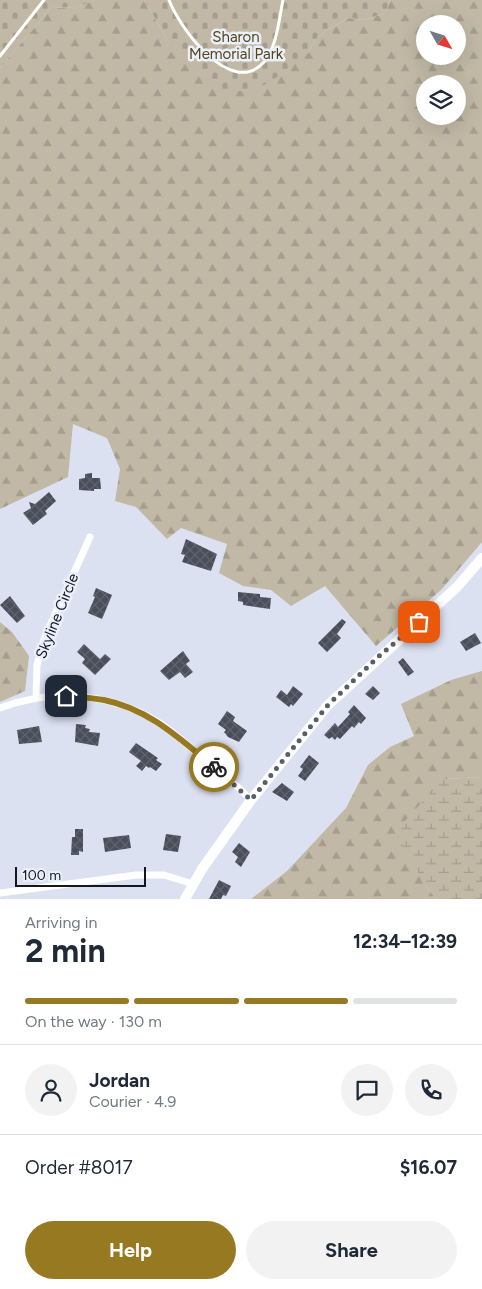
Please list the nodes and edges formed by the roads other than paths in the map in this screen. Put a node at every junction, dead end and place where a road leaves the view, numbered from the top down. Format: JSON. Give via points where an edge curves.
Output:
{"nodes":[{"id":1,"x":44,"y":0,"type":"edge"},
{"id":2,"x":169,"y":0,"type":"edge"},
{"id":3,"x":283,"y":0,"type":"edge"},
{"id":4,"x":0,"y":56,"type":"edge"},
{"id":5,"x":90,"y":537,"type":"dead end"},
{"id":6,"x":482,"y":558,"type":"edge"},
{"id":7,"x":36,"y":698,"type":"junction"},
{"id":8,"x":0,"y":708,"type":"edge"},
{"id":9,"x":251,"y":800,"type":"junction"},
{"id":10,"x":193,"y":884,"type":"junction"},
{"id":11,"x":0,"y":893,"type":"edge"},
{"id":12,"x":185,"y":899,"type":"edge"}],
"edges":[{"from":1,"to":4,"type":"lane"},
{"from":2,"to":3,"type":"lane","via":[[190,35],[216,62],[244,72],[258,68],[267,58]]},
{"from":5,"to":7,"type":"street","name":"Skyline Circle","via":[[44,639],[37,665]]},
{"from":6,"to":9,"type":"main road","via":[[457,587],[328,705]]},
{"from":7,"to":8,"type":"street"},
{"from":7,"to":9,"type":"street","via":[[66,696],[104,700],[144,714],[164,726]]},
{"from":9,"to":10,"type":"main road"},
{"from":10,"to":11,"type":"street","via":[[164,875],[136,874]]},
{"from":10,"to":12,"type":"main road"}]}
